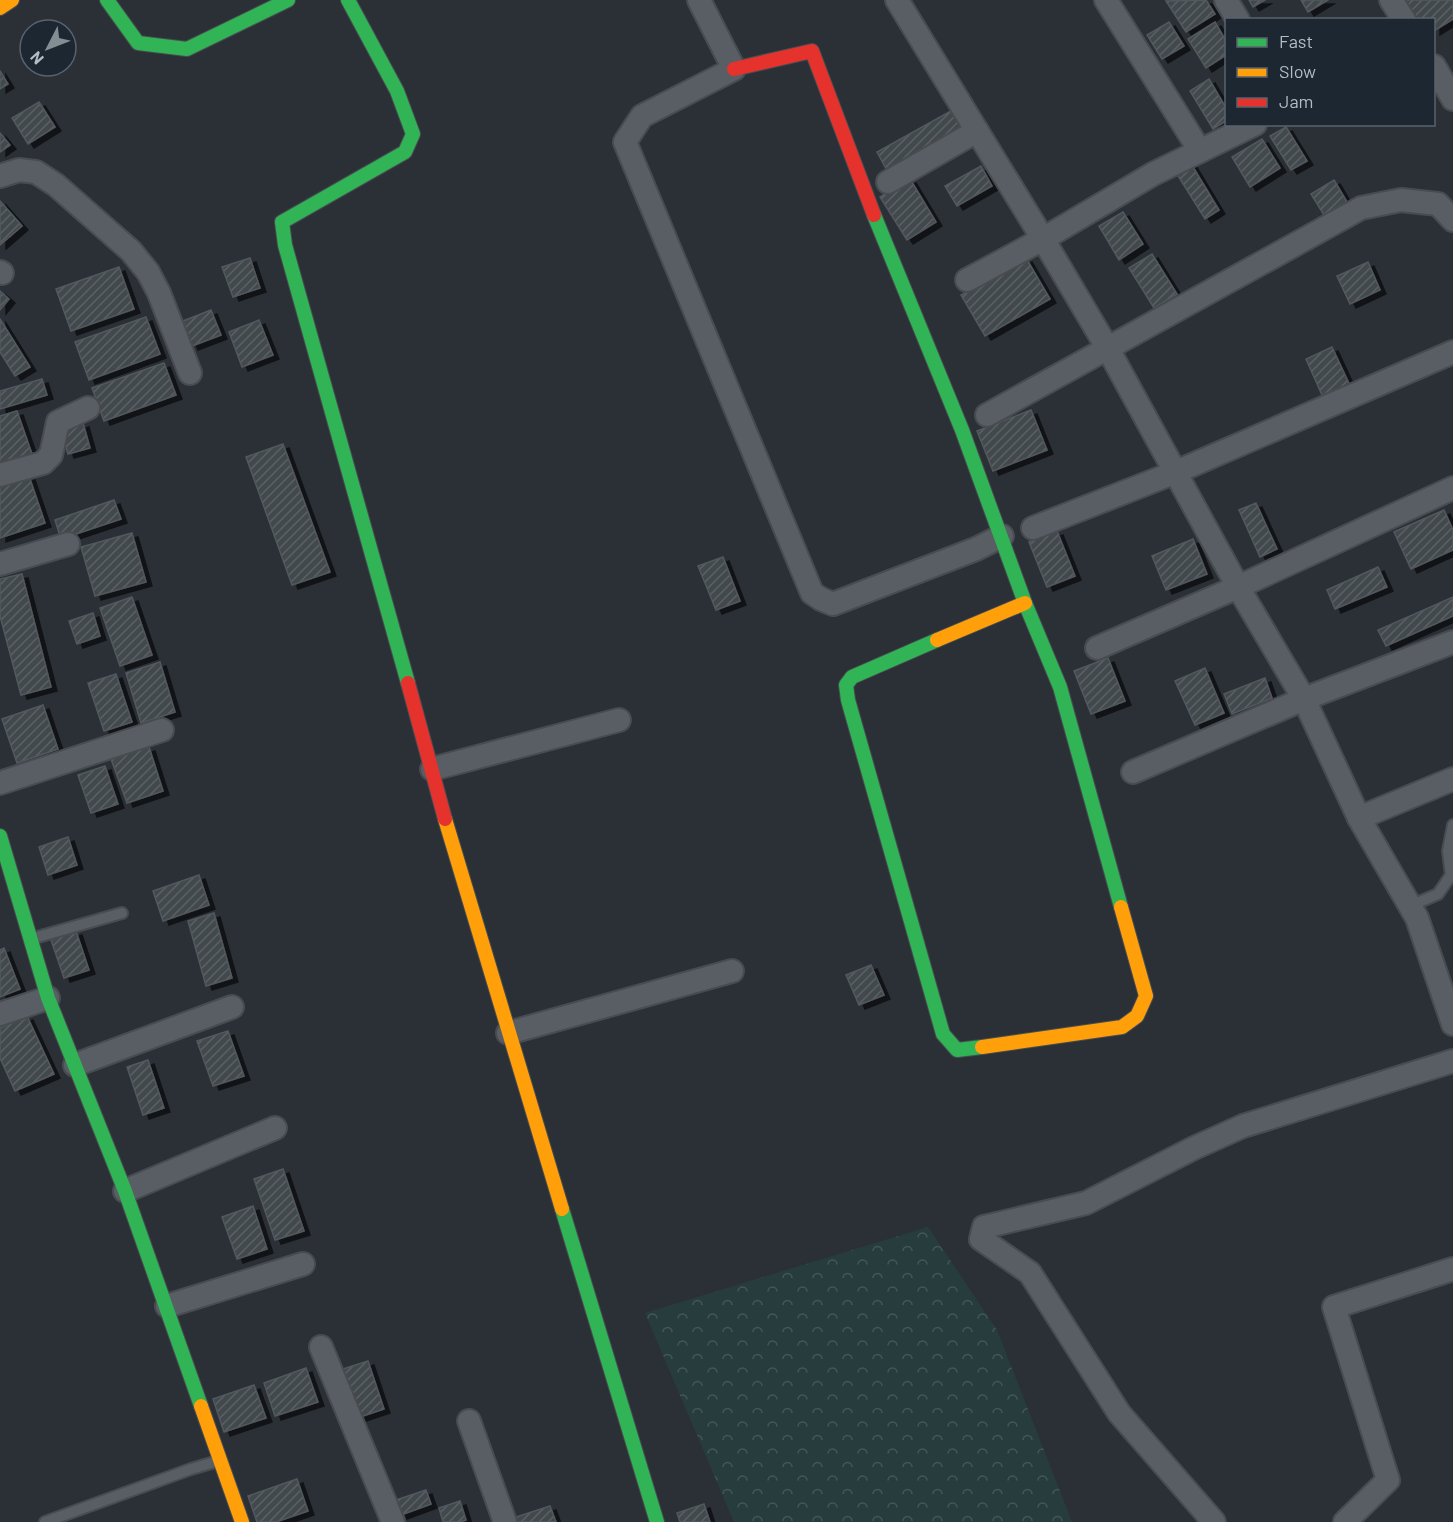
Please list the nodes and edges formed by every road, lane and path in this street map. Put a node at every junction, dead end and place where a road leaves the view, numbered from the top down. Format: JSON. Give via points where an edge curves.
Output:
{"nodes":[{"id":1,"x":12,"y":0,"type":"edge"},
{"id":2,"x":107,"y":0,"type":"edge"},
{"id":3,"x":288,"y":0,"type":"edge"},
{"id":4,"x":348,"y":0,"type":"edge"},
{"id":5,"x":699,"y":0,"type":"edge"},
{"id":6,"x":897,"y":0,"type":"edge"},
{"id":7,"x":1106,"y":0,"type":"edge"},
{"id":8,"x":1226,"y":0,"type":"edge"},
{"id":9,"x":1391,"y":0,"type":"edge"},
{"id":10,"x":0,"y":8,"type":"edge"},
{"id":11,"x":1237,"y":18,"type":"edge"},
{"id":12,"x":1403,"y":18,"type":"edge"},
{"id":13,"x":1435,"y":68,"type":"edge"},
{"id":14,"x":734,"y":69,"type":"junction"},
{"id":15,"x":1453,"y":99,"type":"edge"},
{"id":16,"x":1251,"y":126,"type":"edge"},
{"id":17,"x":977,"y":130,"type":"junction"},
{"id":18,"x":1200,"y":151,"type":"junction"},
{"id":19,"x":0,"y":176,"type":"edge"},
{"id":20,"x":888,"y":182,"type":"dead end"},
{"id":21,"x":1453,"y":220,"type":"edge"},
{"id":22,"x":1043,"y":239,"type":"junction"},
{"id":23,"x":967,"y":280,"type":"dead end"},
{"id":24,"x":1108,"y":349,"type":"junction"},
{"id":25,"x":1453,"y":352,"type":"edge"},
{"id":26,"x":190,"y":373,"type":"dead end"},
{"id":27,"x":88,"y":408,"type":"dead end"},
{"id":28,"x":987,"y":415,"type":"dead end"},
{"id":29,"x":1176,"y":472,"type":"junction"},
{"id":30,"x":0,"y":475,"type":"edge"},
{"id":31,"x":1453,"y":488,"type":"edge"},
{"id":32,"x":1033,"y":528,"type":"dead end"},
{"id":33,"x":1002,"y":536,"type":"junction"},
{"id":34,"x":68,"y":544,"type":"dead end"},
{"id":35,"x":0,"y":564,"type":"edge"},
{"id":36,"x":1238,"y":587,"type":"junction"},
{"id":37,"x":1025,"y":603,"type":"junction"},
{"id":38,"x":1453,"y":642,"type":"edge"},
{"id":39,"x":1097,"y":648,"type":"dead end"},
{"id":40,"x":1304,"y":699,"type":"junction"},
{"id":41,"x":619,"y":720,"type":"dead end"},
{"id":42,"x":162,"y":730,"type":"dead end"},
{"id":43,"x":432,"y":769,"type":"junction"},
{"id":44,"x":1133,"y":772,"type":"dead end"},
{"id":45,"x":1453,"y":779,"type":"edge"},
{"id":46,"x":0,"y":783,"type":"edge"},
{"id":47,"x":1359,"y":818,"type":"junction"},
{"id":48,"x":1453,"y":825,"type":"edge"},
{"id":49,"x":0,"y":836,"type":"edge"},
{"id":50,"x":6,"y":875,"type":"edge"},
{"id":51,"x":1410,"y":906,"type":"junction"},
{"id":52,"x":122,"y":913,"type":"dead end"},
{"id":53,"x":31,"y":939,"type":"junction"},
{"id":54,"x":732,"y":971,"type":"dead end"},
{"id":55,"x":1445,"y":977,"type":"edge"},
{"id":56,"x":48,"y":998,"type":"junction"},
{"id":57,"x":232,"y":1007,"type":"dead end"},
{"id":58,"x":0,"y":1014,"type":"edge"},
{"id":59,"x":1453,"y":1024,"type":"edge"},
{"id":60,"x":508,"y":1033,"type":"junction"},
{"id":61,"x":1453,"y":1061,"type":"edge"},
{"id":62,"x":75,"y":1065,"type":"junction"},
{"id":63,"x":275,"y":1128,"type":"dead end"},
{"id":64,"x":125,"y":1191,"type":"junction"},
{"id":65,"x":303,"y":1264,"type":"dead end"},
{"id":66,"x":1453,"y":1269,"type":"edge"},
{"id":67,"x":167,"y":1306,"type":"junction"},
{"id":68,"x":321,"y":1347,"type":"dead end"},
{"id":69,"x":469,"y":1421,"type":"dead end"},
{"id":70,"x":221,"y":1460,"type":"junction"},
{"id":71,"x":45,"y":1522,"type":"edge"},
{"id":72,"x":242,"y":1522,"type":"edge"},
{"id":73,"x":393,"y":1522,"type":"edge"},
{"id":74,"x":505,"y":1522,"type":"edge"},
{"id":75,"x":657,"y":1522,"type":"edge"},
{"id":76,"x":1214,"y":1522,"type":"edge"},
{"id":77,"x":1345,"y":1522,"type":"edge"}],
"edges":[{"from":1,"to":10,"type":"street"},
{"from":2,"to":3,"type":"street","via":[[138,43],[187,49]]},
{"from":4,"to":43,"type":"street","via":[[397,91],[413,134],[405,153],[282,222],[285,245]]},
{"from":5,"to":14,"type":"street"},
{"from":6,"to":17,"type":"street"},
{"from":7,"to":18,"type":"street"},
{"from":8,"to":11,"type":"street"},
{"from":9,"to":12,"type":"street"},
{"from":13,"to":15,"type":"street"},
{"from":14,"to":33,"type":"street","via":[[812,51]]},
{"from":14,"to":33,"type":"street","via":[[642,116],[625,142],[812,593],[832,604]]},
{"from":16,"to":18,"type":"street"},
{"from":17,"to":20,"type":"street"},
{"from":17,"to":22,"type":"street"},
{"from":18,"to":22,"type":"street"},
{"from":19,"to":26,"type":"street","via":[[19,170],[36,172],[131,251],[159,293]]},
{"from":21,"to":24,"type":"street","via":[[1438,204],[1401,200],[1360,208]]},
{"from":22,"to":23,"type":"street"},
{"from":22,"to":24,"type":"street"},
{"from":24,"to":28,"type":"street"},
{"from":24,"to":29,"type":"street"},
{"from":25,"to":29,"type":"street"},
{"from":27,"to":30,"type":"street","via":[[58,422],[51,455],[43,462]]},
{"from":29,"to":32,"type":"street"},
{"from":29,"to":36,"type":"street"},
{"from":31,"to":36,"type":"street"},
{"from":33,"to":37,"type":"street"},
{"from":34,"to":35,"type":"street"},
{"from":36,"to":39,"type":"street"},
{"from":36,"to":40,"type":"street"},
{"from":37,"to":37,"type":"street","via":[[852,677],[846,686],[943,1034],[957,1050],[1122,1027],[1137,1016],[1146,996],[1060,687]]},
{"from":38,"to":40,"type":"street"},
{"from":40,"to":44,"type":"street"},
{"from":40,"to":47,"type":"street"},
{"from":41,"to":43,"type":"street"},
{"from":42,"to":46,"type":"street"},
{"from":43,"to":60,"type":"street"},
{"from":45,"to":47,"type":"street"},
{"from":47,"to":51,"type":"street"},
{"from":48,"to":51,"type":"lane","via":[[1448,851],[1451,875],[1438,894]]},
{"from":49,"to":50,"type":"street"},
{"from":50,"to":53,"type":"street"},
{"from":51,"to":55,"type":"street"},
{"from":52,"to":53,"type":"lane"},
{"from":53,"to":56,"type":"street"},
{"from":54,"to":60,"type":"street"},
{"from":55,"to":59,"type":"street"},
{"from":56,"to":58,"type":"street"},
{"from":56,"to":62,"type":"street"},
{"from":57,"to":62,"type":"street"},
{"from":60,"to":75,"type":"street"},
{"from":61,"to":76,"type":"street","via":[[1243,1126],[1086,1203],[984,1227],[981,1239],[1030,1273],[1119,1413]]},
{"from":62,"to":64,"type":"street"},
{"from":63,"to":64,"type":"street"},
{"from":64,"to":67,"type":"street"},
{"from":65,"to":67,"type":"street"},
{"from":66,"to":77,"type":"street","via":[[1334,1307],[1388,1480]]},
{"from":67,"to":70,"type":"street"},
{"from":68,"to":73,"type":"street"},
{"from":69,"to":74,"type":"street"},
{"from":70,"to":71,"type":"lane"},
{"from":70,"to":72,"type":"street"}]}
